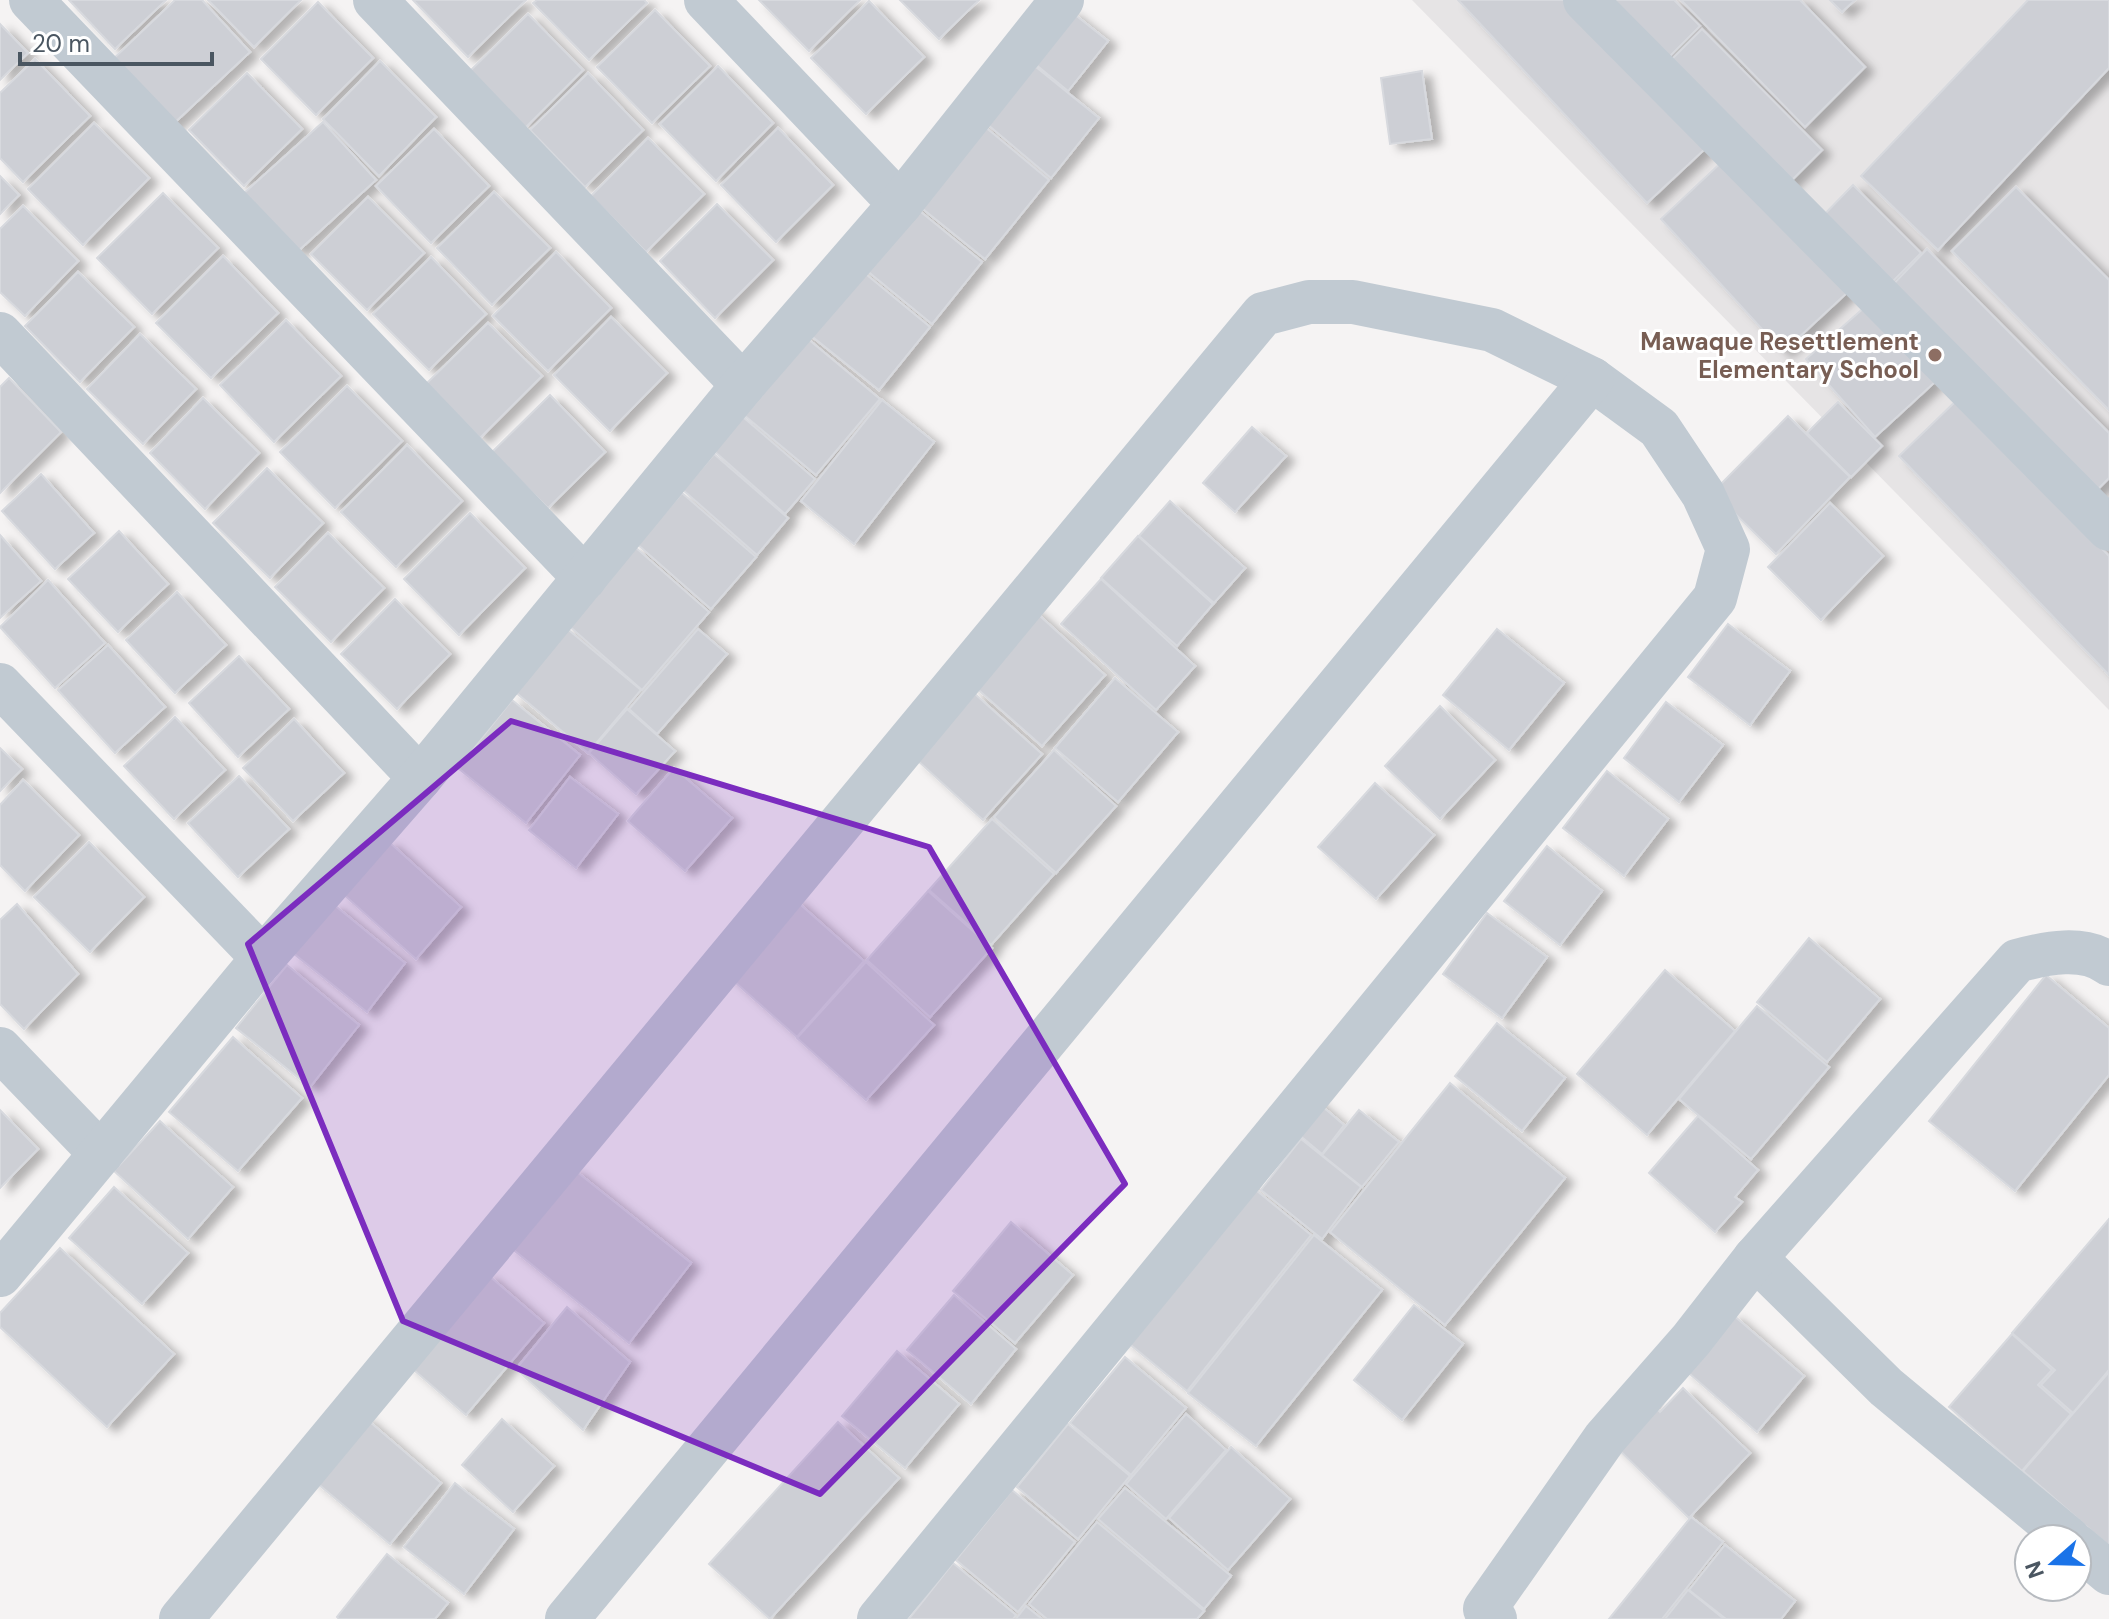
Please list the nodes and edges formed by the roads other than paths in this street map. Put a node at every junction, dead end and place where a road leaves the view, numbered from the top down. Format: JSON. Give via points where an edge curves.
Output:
{"nodes":[{"id":1,"x":31,"y":0,"type":"edge"},
{"id":2,"x":375,"y":0,"type":"edge"},
{"id":3,"x":706,"y":0,"type":"edge"},
{"id":4,"x":1062,"y":0,"type":"edge"},
{"id":5,"x":1585,"y":0,"type":"edge"},
{"id":6,"x":900,"y":204,"type":"junction"},
{"id":7,"x":0,"y":334,"type":"edge"},
{"id":8,"x":1592,"y":379,"type":"junction"},
{"id":9,"x":743,"y":385,"type":"junction"},
{"id":10,"x":2109,"y":529,"type":"edge"},
{"id":11,"x":585,"y":578,"type":"junction"},
{"id":12,"x":0,"y":685,"type":"edge"},
{"id":13,"x":420,"y":778,"type":"junction"},
{"id":14,"x":263,"y":958,"type":"junction"},
{"id":15,"x":2109,"y":964,"type":"edge"},
{"id":16,"x":0,"y":1049,"type":"edge"},
{"id":17,"x":101,"y":1154,"type":"junction"},
{"id":18,"x":1755,"y":1258,"type":"junction"},
{"id":19,"x":0,"y":1275,"type":"edge"},
{"id":20,"x":2050,"y":1523,"type":"edge"},
{"id":21,"x":2093,"y":1560,"type":"edge"},
{"id":22,"x":2109,"y":1573,"type":"edge"},
{"id":23,"x":1484,"y":1616,"type":"edge"},
{"id":24,"x":181,"y":1619,"type":"edge"},
{"id":25,"x":567,"y":1619,"type":"edge"},
{"id":26,"x":879,"y":1619,"type":"edge"}],
"edges":[{"from":1,"to":11,"type":"street"},
{"from":2,"to":9,"type":"street"},
{"from":3,"to":6,"type":"street"},
{"from":4,"to":6,"type":"street"},
{"from":5,"to":10,"type":"street"},
{"from":6,"to":9,"type":"street"},
{"from":7,"to":13,"type":"street"},
{"from":8,"to":24,"type":"street","via":[[1492,330],[1353,302],[1309,302],[1263,314]]},
{"from":8,"to":25,"type":"street"},
{"from":8,"to":26,"type":"street","via":[[1659,428],[1703,494],[1728,549],[1715,598]]},
{"from":9,"to":11,"type":"street"},
{"from":11,"to":13,"type":"street"},
{"from":12,"to":14,"type":"street"},
{"from":13,"to":14,"type":"street"},
{"from":14,"to":17,"type":"street"},
{"from":15,"to":18,"type":"street","via":[[2099,956],[2051,952],[2017,961]]},
{"from":16,"to":17,"type":"street"},
{"from":17,"to":19,"type":"street"},
{"from":18,"to":20,"type":"street","via":[[1886,1387]]},
{"from":18,"to":23,"type":"street","via":[[1605,1438]]},
{"from":21,"to":22,"type":"street"}]}
